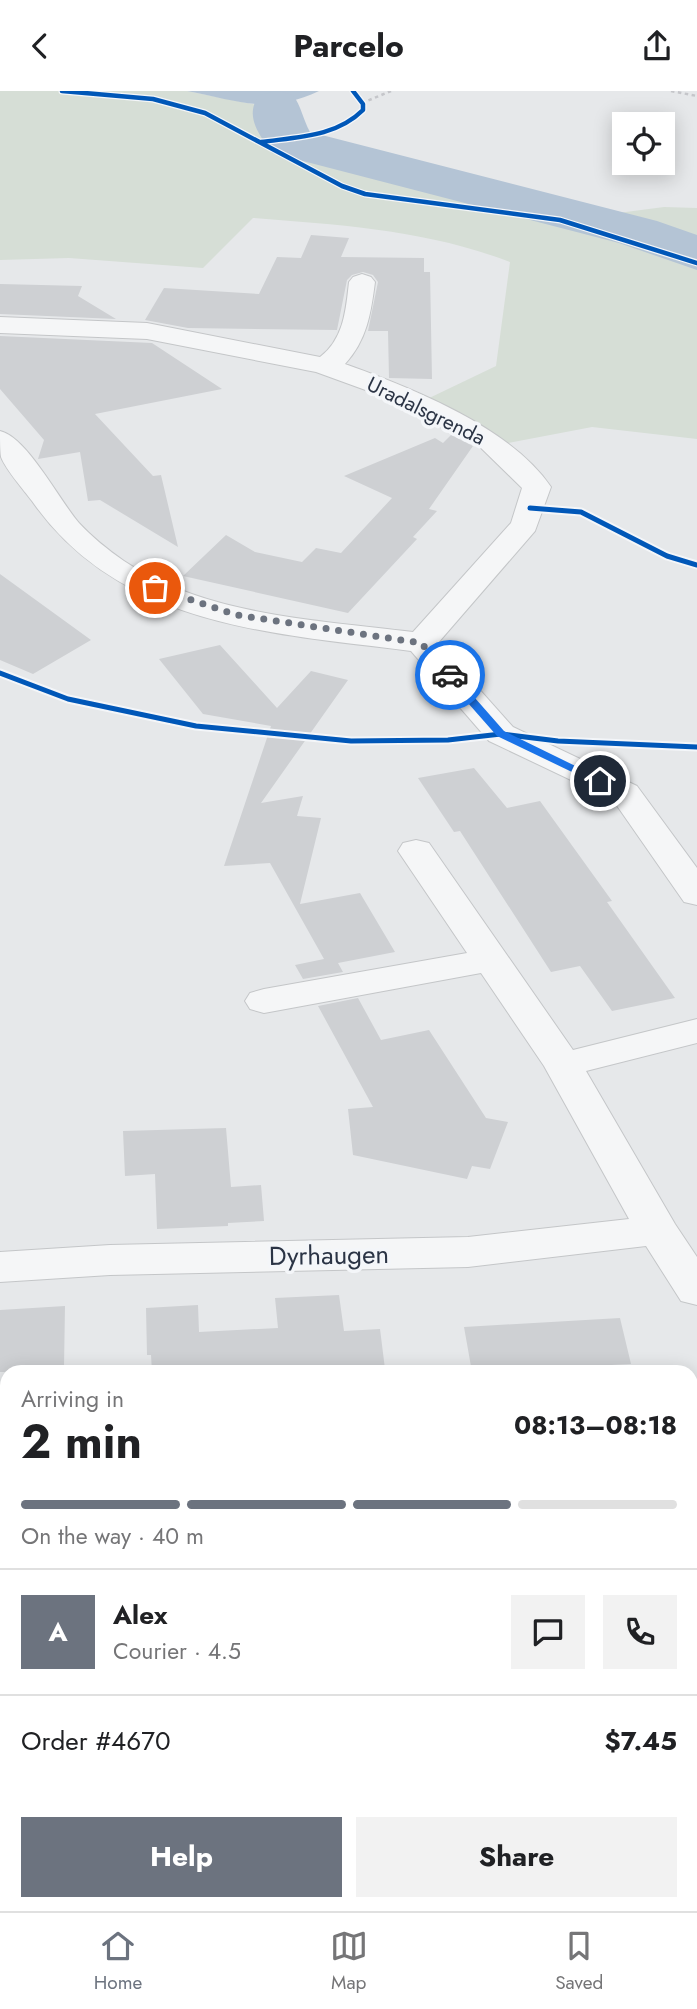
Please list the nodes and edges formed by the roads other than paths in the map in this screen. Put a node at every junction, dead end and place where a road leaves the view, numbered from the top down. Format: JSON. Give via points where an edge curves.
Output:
{"nodes":[{"id":1,"x":362,"y":282,"type":"dead end"},
{"id":2,"x":0,"y":325,"type":"edge"},
{"id":3,"x":325,"y":366,"type":"junction"},
{"id":4,"x":0,"y":439,"type":"edge"},
{"id":5,"x":421,"y":643,"type":"junction"},
{"id":6,"x":416,"y":851,"type":"dead end"},
{"id":7,"x":697,"y":894,"type":"edge"},
{"id":8,"x":491,"y":960,"type":"junction"},
{"id":9,"x":264,"y":1001,"type":"dead end"},
{"id":10,"x":697,"y":1031,"type":"edge"},
{"id":11,"x":563,"y":1065,"type":"junction"},
{"id":12,"x":657,"y":1230,"type":"junction"},
{"id":13,"x":0,"y":1267,"type":"edge"},
{"id":14,"x":697,"y":1290,"type":"edge"}],
"edges":[{"from":1,"to":3,"type":"street","name":"Uradalsgrenda","via":[[350,340],[343,353]]},
{"from":2,"to":3,"type":"street","name":"Uradalsgrenda","via":[[147,331]]},
{"from":3,"to":5,"type":"street","name":"Uradalsgrenda","via":[[381,386],[490,441],[537,487],[526,524]]},
{"from":4,"to":5,"type":"street","via":[[79,540],[130,578],[237,615]]},
{"from":5,"to":7,"type":"street","via":[[501,734],[625,793]]},
{"from":6,"to":8,"type":"street"},
{"from":8,"to":9,"type":"street"},
{"from":8,"to":11,"type":"street"},
{"from":10,"to":11,"type":"street"},
{"from":11,"to":12,"type":"street"},
{"from":12,"to":13,"type":"street","name":"Dyrhaugen","via":[[468,1252]]},
{"from":12,"to":14,"type":"street"}]}
